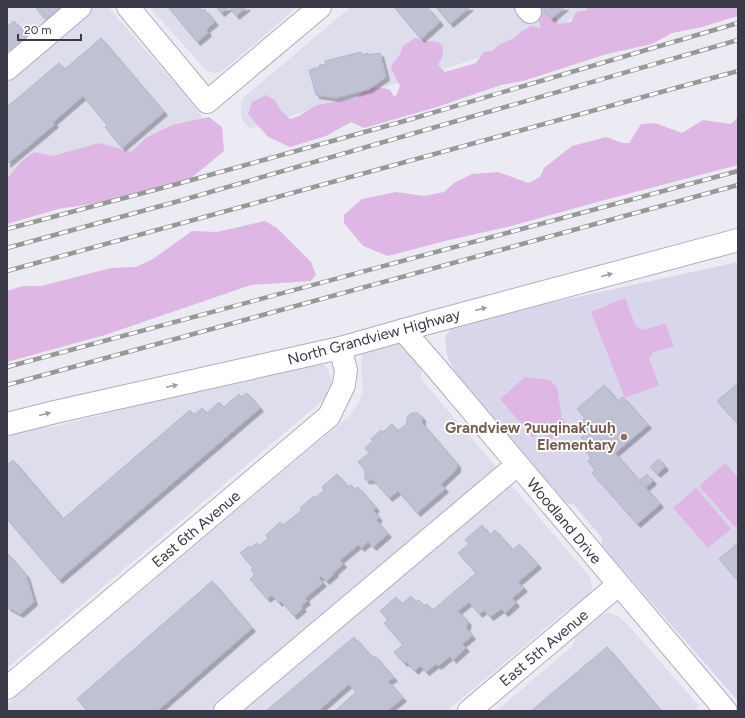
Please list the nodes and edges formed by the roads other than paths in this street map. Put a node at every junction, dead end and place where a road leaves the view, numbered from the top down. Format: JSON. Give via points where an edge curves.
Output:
{"nodes":[{"id":1,"x":80,"y":7,"type":"edge"},
{"id":2,"x":128,"y":7,"type":"edge"},
{"id":3,"x":320,"y":7,"type":"edge"},
{"id":4,"x":7,"y":69,"type":"edge"},
{"id":5,"x":738,"y":240,"type":"edge"},
{"id":6,"x":403,"y":330,"type":"junction"},
{"id":7,"x":340,"y":348,"type":"junction"},
{"id":8,"x":7,"y":424,"type":"edge"},
{"id":9,"x":517,"y":465,"type":"junction"},
{"id":10,"x":618,"y":585,"type":"junction"},
{"id":11,"x":7,"y":688,"type":"edge"},
{"id":12,"x":720,"y":709,"type":"edge"},
{"id":13,"x":225,"y":711,"type":"edge"},
{"id":14,"x":469,"y":711,"type":"edge"}],
"edges":[{"from":1,"to":4,"type":"street"},
{"from":2,"to":3,"type":"street","via":[[207,102]]},
{"from":6,"to":5,"type":"street","name":"North Grandview Highway","one_way":true},
{"from":6,"to":7,"type":"street","name":"North Grandview Highway"},
{"from":6,"to":9,"type":"street","name":"Woodland Drive"},
{"from":8,"to":7,"type":"street","name":"North Grandview Highway","one_way":true},
{"from":7,"to":11,"type":"street","name":"East 6th Avenue","via":[[346,370],[344,385],[329,416]]},
{"from":9,"to":10,"type":"street","name":"Woodland Drive"},
{"from":9,"to":13,"type":"street"},
{"from":10,"to":12,"type":"street","name":"Woodland Drive"},
{"from":10,"to":14,"type":"street","name":"East 5th Avenue"}]}
